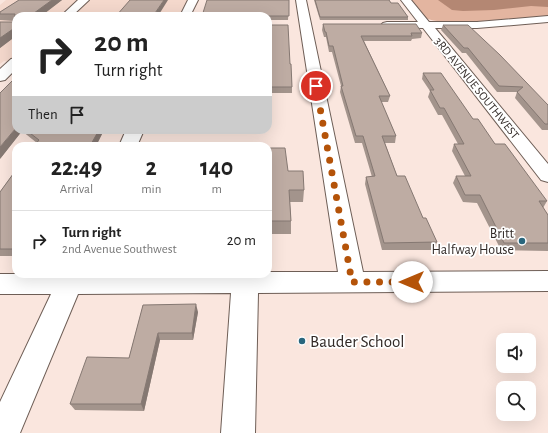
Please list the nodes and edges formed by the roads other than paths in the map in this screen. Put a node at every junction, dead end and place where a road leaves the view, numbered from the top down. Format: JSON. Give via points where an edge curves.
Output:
{"nodes":[{"id":1,"x":84,"y":0,"type":"edge"},
{"id":2,"x":193,"y":0,"type":"edge"},
{"id":3,"x":300,"y":0,"type":"edge"},
{"id":4,"x":406,"y":0,"type":"edge"},
{"id":5,"x":70,"y":12,"type":"edge"},
{"id":6,"x":187,"y":12,"type":"edge"},
{"id":7,"x":548,"y":19,"type":"edge"},
{"id":8,"x":374,"y":25,"type":"edge"},
{"id":9,"x":427,"y":26,"type":"junction"},
{"id":10,"x":12,"y":66,"type":"edge"},
{"id":11,"x":0,"y":77,"type":"edge"},
{"id":12,"x":548,"y":176,"type":"edge"},
{"id":13,"x":70,"y":279,"type":"edge"},
{"id":14,"x":548,"y":281,"type":"edge"},
{"id":15,"x":352,"y":282,"type":"junction"},
{"id":16,"x":245,"y":283,"type":"junction"},
{"id":17,"x":0,"y":284,"type":"edge"},
{"id":18,"x":3,"y":433,"type":"edge"},
{"id":19,"x":238,"y":433,"type":"edge"}],
"edges":[{"from":1,"to":5,"type":"street"},
{"from":2,"to":6,"type":"street"},
{"from":3,"to":15,"type":"street","via":[[308,25]]},
{"from":4,"to":9,"type":"street","name":"3RD AVENUE SOUTHWEST"},
{"from":7,"to":9,"type":"street"},
{"from":8,"to":9,"type":"street"},
{"from":9,"to":12,"type":"street","name":"3RD AVENUE SOUTHWEST"},
{"from":10,"to":11,"type":"street"},
{"from":13,"to":16,"type":"street"},
{"from":13,"to":17,"type":"street"},
{"from":13,"to":18,"type":"street"},
{"from":14,"to":15,"type":"street"},
{"from":15,"to":16,"type":"street"},
{"from":16,"to":19,"type":"street"}]}
